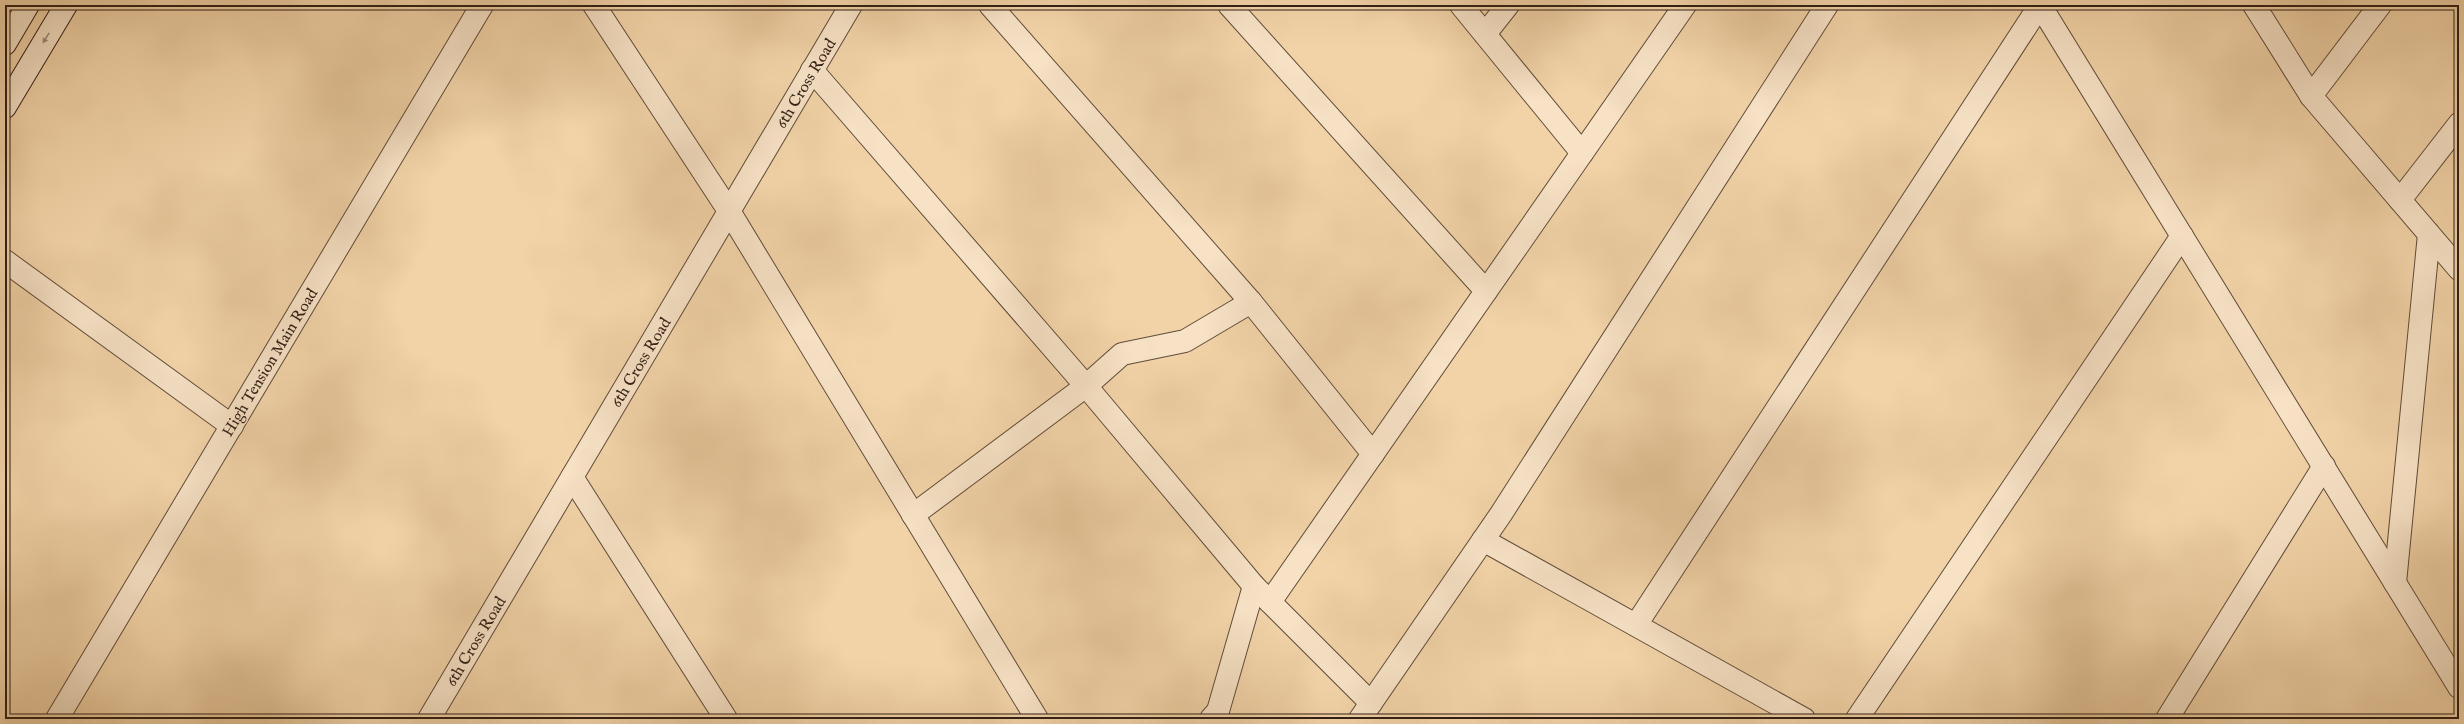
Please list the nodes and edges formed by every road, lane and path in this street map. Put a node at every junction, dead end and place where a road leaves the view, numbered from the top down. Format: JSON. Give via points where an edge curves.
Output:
{"nodes":[{"id":1,"x":28,"y":5,"type":"edge"},
{"id":2,"x":66,"y":5,"type":"edge"},
{"id":3,"x":482,"y":5,"type":"edge"},
{"id":4,"x":594,"y":5,"type":"edge"},
{"id":5,"x":851,"y":5,"type":"edge"},
{"id":6,"x":990,"y":5,"type":"edge"},
{"id":7,"x":1229,"y":5,"type":"edge"},
{"id":8,"x":1460,"y":5,"type":"edge"},
{"id":9,"x":1508,"y":5,"type":"edge"},
{"id":10,"x":1685,"y":5,"type":"edge"},
{"id":11,"x":1827,"y":5,"type":"edge"},
{"id":12,"x":2040,"y":5,"type":"edge"},
{"id":13,"x":2254,"y":5,"type":"edge"},
{"id":14,"x":2380,"y":5,"type":"edge"},
{"id":15,"x":1485,"y":34,"type":"junction"},
{"id":16,"x":5,"y":44,"type":"edge"},
{"id":17,"x":812,"y":70,"type":"junction"},
{"id":18,"x":2311,"y":96,"type":"junction"},
{"id":19,"x":5,"y":107,"type":"edge"},
{"id":20,"x":2459,"y":124,"type":"edge"},
{"id":21,"x":1582,"y":153,"type":"junction"},
{"id":22,"x":2400,"y":200,"type":"junction"},
{"id":23,"x":729,"y":211,"type":"junction"},
{"id":24,"x":2429,"y":234,"type":"junction"},
{"id":25,"x":2182,"y":236,"type":"junction"},
{"id":26,"x":5,"y":261,"type":"edge"},
{"id":27,"x":2459,"y":269,"type":"edge"},
{"id":28,"x":1486,"y":291,"type":"junction"},
{"id":29,"x":1251,"y":302,"type":"junction"},
{"id":30,"x":1086,"y":386,"type":"junction"},
{"id":31,"x":232,"y":426,"type":"junction"},
{"id":32,"x":1373,"y":454,"type":"junction"},
{"id":33,"x":2324,"y":466,"type":"junction"},
{"id":34,"x":572,"y":477,"type":"junction"},
{"id":35,"x":913,"y":514,"type":"junction"},
{"id":36,"x":1483,"y":540,"type":"junction"},
{"id":37,"x":2395,"y":584,"type":"junction"},
{"id":38,"x":1254,"y":586,"type":"junction"},
{"id":39,"x":1270,"y":602,"type":"junction"},
{"id":40,"x":1636,"y":626,"type":"junction"},
{"id":41,"x":2459,"y":687,"type":"edge"},
{"id":42,"x":1365,"y":711,"type":"edge"},
{"id":43,"x":57,"y":719,"type":"edge"},
{"id":44,"x":429,"y":719,"type":"edge"},
{"id":45,"x":726,"y":719,"type":"edge"},
{"id":46,"x":1037,"y":719,"type":"edge"},
{"id":47,"x":1211,"y":719,"type":"edge"},
{"id":48,"x":1804,"y":719,"type":"edge"},
{"id":49,"x":1857,"y":719,"type":"edge"},
{"id":50,"x":2167,"y":719,"type":"edge"}],
"edges":[{"from":1,"to":16,"type":"street"},
{"from":2,"to":19,"type":"street","one_way":true},
{"from":3,"to":31,"type":"street","name":"High Tension Main Road"},
{"from":4,"to":23,"type":"street"},
{"from":5,"to":17,"type":"street","name":"6th Cross Road"},
{"from":6,"to":29,"type":"street"},
{"from":7,"to":28,"type":"street"},
{"from":8,"to":15,"type":"street"},
{"from":9,"to":15,"type":"street"},
{"from":10,"to":21,"type":"street"},
{"from":11,"to":36,"type":"street"},
{"from":12,"to":25,"type":"street"},
{"from":12,"to":40,"type":"street"},
{"from":13,"to":18,"type":"street"},
{"from":14,"to":18,"type":"street"},
{"from":15,"to":21,"type":"street"},
{"from":17,"to":23,"type":"street","name":"6th Cross Road"},
{"from":17,"to":30,"type":"street"},
{"from":18,"to":22,"type":"street"},
{"from":20,"to":22,"type":"street"},
{"from":21,"to":28,"type":"street"},
{"from":22,"to":24,"type":"street"},
{"from":23,"to":34,"type":"street","name":"6th Cross Road"},
{"from":23,"to":35,"type":"street"},
{"from":24,"to":27,"type":"street"},
{"from":24,"to":37,"type":"street"},
{"from":25,"to":33,"type":"street"},
{"from":25,"to":49,"type":"street"},
{"from":26,"to":31,"type":"street"},
{"from":28,"to":32,"type":"street"},
{"from":29,"to":30,"type":"street","via":[[1185,342],[1122,354]]},
{"from":29,"to":32,"type":"street"},
{"from":30,"to":35,"type":"street"},
{"from":30,"to":38,"type":"street"},
{"from":31,"to":43,"type":"street","name":"High Tension Main Road"},
{"from":32,"to":39,"type":"street"},
{"from":33,"to":37,"type":"street"},
{"from":33,"to":50,"type":"street"},
{"from":34,"to":44,"type":"street","name":"6th Cross Road"},
{"from":34,"to":45,"type":"street"},
{"from":35,"to":46,"type":"street"},
{"from":36,"to":40,"type":"street"},
{"from":36,"to":42,"type":"street"},
{"from":37,"to":41,"type":"street"},
{"from":38,"to":39,"type":"street"},
{"from":38,"to":47,"type":"street","via":[[1218,711]]},
{"from":39,"to":42,"type":"street"},
{"from":40,"to":48,"type":"street"}]}
